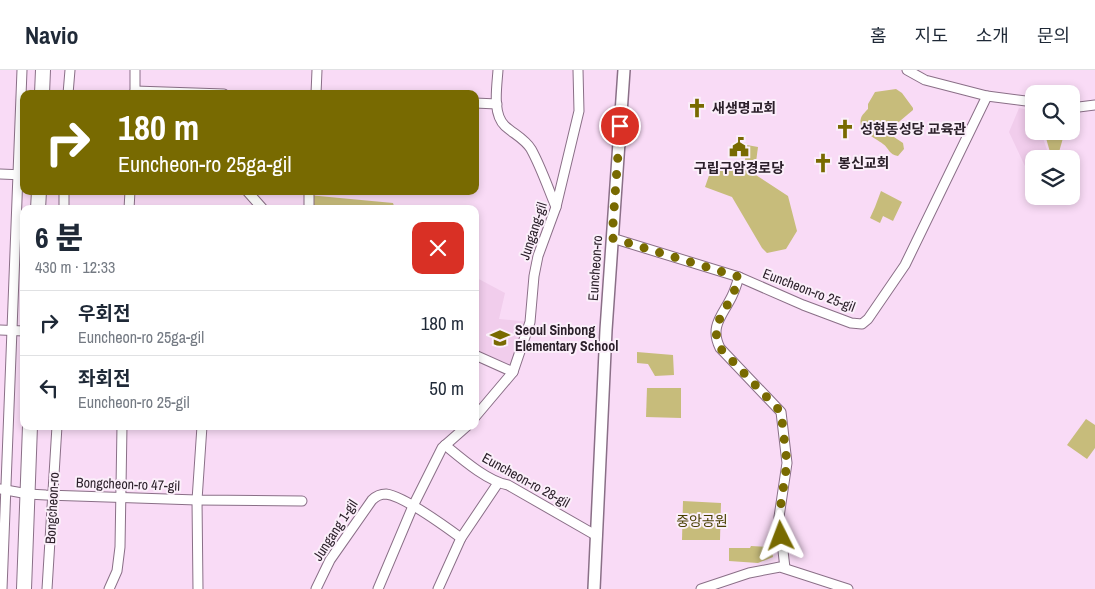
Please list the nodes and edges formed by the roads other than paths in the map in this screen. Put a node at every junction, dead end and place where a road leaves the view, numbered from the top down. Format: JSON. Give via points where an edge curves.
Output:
{"nodes":[{"id":1,"x":22,"y":70,"type":"edge"},
{"id":2,"x":43,"y":70,"type":"edge"},
{"id":3,"x":70,"y":70,"type":"edge"},
{"id":4,"x":135,"y":70,"type":"edge"},
{"id":5,"x":318,"y":70,"type":"edge"},
{"id":6,"x":498,"y":70,"type":"edge"},
{"id":7,"x":578,"y":70,"type":"edge"},
{"id":8,"x":624,"y":70,"type":"edge"},
{"id":9,"x":907,"y":70,"type":"edge"},
{"id":10,"x":22,"y":90,"type":"edge"},
{"id":11,"x":42,"y":90,"type":"edge"},
{"id":12,"x":68,"y":90,"type":"edge"},
{"id":13,"x":135,"y":90,"type":"edge"},
{"id":14,"x":316,"y":90,"type":"edge"},
{"id":15,"x":988,"y":96,"type":"junction"},
{"id":16,"x":1025,"y":101,"type":"edge"},
{"id":17,"x":479,"y":103,"type":"edge"},
{"id":18,"x":497,"y":104,"type":"junction"},
{"id":19,"x":1095,"y":105,"type":"edge"},
{"id":20,"x":1080,"y":107,"type":"edge"},
{"id":21,"x":0,"y":174,"type":"edge"},
{"id":22,"x":20,"y":175,"type":"edge"},
{"id":23,"x":20,"y":192,"type":"edge"},
{"id":24,"x":251,"y":195,"type":"edge"},
{"id":25,"x":259,"y":205,"type":"edge"},
{"id":26,"x":556,"y":206,"type":"junction"},
{"id":27,"x":612,"y":238,"type":"junction"},
{"id":28,"x":739,"y":277,"type":"junction"},
{"id":29,"x":0,"y":330,"type":"edge"},
{"id":30,"x":12,"y":330,"type":"junction"},
{"id":31,"x":20,"y":331,"type":"edge"},
{"id":32,"x":479,"y":357,"type":"edge"},
{"id":33,"x":513,"y":372,"type":"junction"},
{"id":34,"x":479,"y":412,"type":"edge"},
{"id":35,"x":30,"y":430,"type":"edge"},
{"id":36,"x":57,"y":430,"type":"edge"},
{"id":37,"x":122,"y":430,"type":"edge"},
{"id":38,"x":202,"y":430,"type":"edge"},
{"id":39,"x":462,"y":430,"type":"edge"},
{"id":40,"x":445,"y":445,"type":"junction"},
{"id":41,"x":498,"y":483,"type":"junction"},
{"id":42,"x":3,"y":489,"type":"edge"},
{"id":43,"x":28,"y":494,"type":"junction"},
{"id":44,"x":53,"y":496,"type":"junction"},
{"id":45,"x":119,"y":497,"type":"junction"},
{"id":46,"x":197,"y":500,"type":"junction"},
{"id":47,"x":302,"y":500,"type":"dead end"},
{"id":48,"x":412,"y":506,"type":"junction"},
{"id":49,"x":597,"y":536,"type":"junction"},
{"id":50,"x":461,"y":538,"type":"junction"},
{"id":51,"x":785,"y":568,"type":"junction"},
{"id":52,"x":846,"y":588,"type":"edge"},
{"id":53,"x":2,"y":589,"type":"edge"},
{"id":54,"x":24,"y":589,"type":"edge"},
{"id":55,"x":47,"y":589,"type":"edge"},
{"id":56,"x":109,"y":589,"type":"edge"},
{"id":57,"x":198,"y":589,"type":"edge"},
{"id":58,"x":316,"y":589,"type":"edge"},
{"id":59,"x":378,"y":589,"type":"edge"},
{"id":60,"x":438,"y":589,"type":"edge"},
{"id":61,"x":594,"y":589,"type":"edge"},
{"id":62,"x":701,"y":589,"type":"edge"}],
"edges":[{"from":1,"to":10,"type":"street"},
{"from":2,"to":11,"type":"main road"},
{"from":3,"to":12,"type":"street"},
{"from":4,"to":13,"type":"street"},
{"from":5,"to":14,"type":"street"},
{"from":6,"to":18,"type":"street"},
{"from":7,"to":26,"type":"street","name":"Jungang-gil","via":[[579,111]]},
{"from":8,"to":27,"type":"main road","name":"Euncheon-ro"},
{"from":9,"to":15,"type":"street","via":[[921,79]]},
{"from":15,"to":16,"type":"street"},
{"from":15,"to":28,"type":"street","name":"Euncheon-ro 25-gil","via":[[905,265],[862,324],[803,305]]},
{"from":17,"to":18,"type":"street"},
{"from":18,"to":26,"type":"street","via":[[503,125],[524,140],[531,150]]},
{"from":19,"to":20,"type":"street"},
{"from":21,"to":22,"type":"street"},
{"from":23,"to":30,"type":"street"},
{"from":24,"to":25,"type":"street"},
{"from":26,"to":33,"type":"street","name":"Jungang-gil","via":[[538,256],[530,322]]},
{"from":27,"to":28,"type":"street","name":"Euncheon-ro 25-gil"},
{"from":27,"to":49,"type":"main road","name":"Euncheon-ro"},
{"from":28,"to":51,"type":"street","via":[[717,322],[716,338],[720,348],[781,412],[787,463],[779,517]]},
{"from":29,"to":30,"type":"street"},
{"from":30,"to":31,"type":"street"},
{"from":30,"to":42,"type":"street"},
{"from":32,"to":33,"type":"street"},
{"from":33,"to":34,"type":"street","name":"Jungang-gil"},
{"from":35,"to":43,"type":"main road","name":"Bongcheon-ro"},
{"from":36,"to":44,"type":"street","name":"Bongcheon-ro"},
{"from":37,"to":45,"type":"street"},
{"from":38,"to":46,"type":"street"},
{"from":39,"to":40,"type":"street"},
{"from":40,"to":41,"type":"street","name":"Euncheon-ro 28-gil"},
{"from":40,"to":48,"type":"street"},
{"from":41,"to":49,"type":"street","name":"Euncheon-ro 28-gil","via":[[508,485]]},
{"from":41,"to":50,"type":"street"},
{"from":42,"to":43,"type":"street","name":"Bongcheon-ro"},
{"from":42,"to":53,"type":"street"},
{"from":43,"to":44,"type":"street","name":"Bongcheon-ro 47-gil"},
{"from":43,"to":54,"type":"main road","name":"Bongcheon-ro"},
{"from":44,"to":45,"type":"street","name":"Bongcheon-ro 47-gil"},
{"from":44,"to":55,"type":"street","name":"Bongcheon-ro"},
{"from":45,"to":46,"type":"street","name":"Bongcheon-ro 47-gil"},
{"from":45,"to":56,"type":"street","via":[[119,555],[117,571]]},
{"from":46,"to":47,"type":"street","name":"Bongcheon-ro 47-gil"},
{"from":46,"to":57,"type":"street"},
{"from":48,"to":50,"type":"street"},
{"from":48,"to":58,"type":"street","name":"Jungang 1-gil","via":[[386,494],[372,500],[330,560]]},
{"from":48,"to":59,"type":"street"},
{"from":49,"to":61,"type":"main road","name":"Euncheon-ro"},
{"from":50,"to":60,"type":"street"},
{"from":51,"to":52,"type":"street"},
{"from":51,"to":62,"type":"street","via":[[749,573]]}]}
